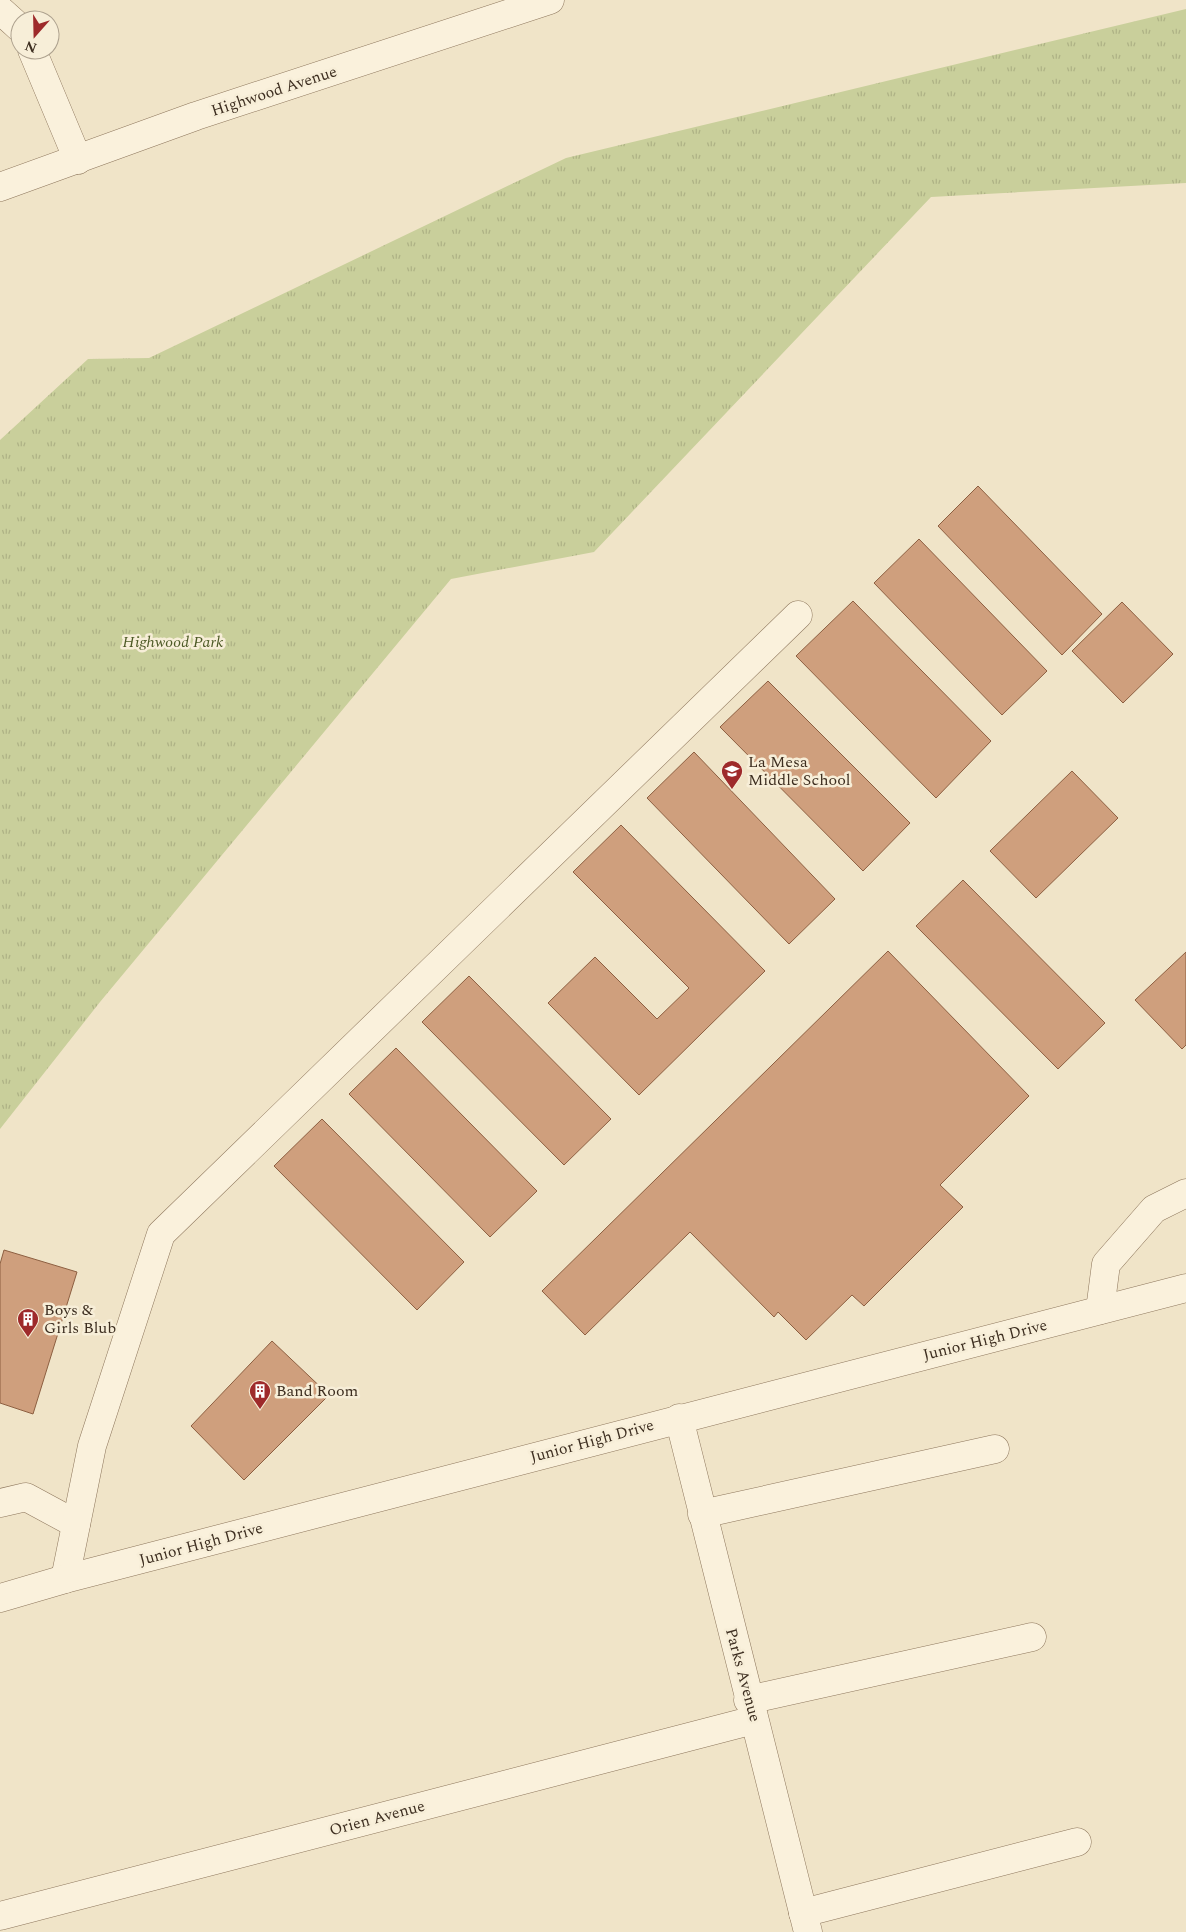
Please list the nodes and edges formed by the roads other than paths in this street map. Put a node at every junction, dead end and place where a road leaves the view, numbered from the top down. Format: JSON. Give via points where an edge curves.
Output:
{"nodes":[{"id":1,"x":550,"y":0,"type":"edge"},
{"id":2,"x":0,"y":10,"type":"edge"},
{"id":3,"x":10,"y":19,"type":"edge"},
{"id":4,"x":36,"y":60,"type":"edge"},
{"id":5,"x":78,"y":160,"type":"junction"},
{"id":6,"x":0,"y":187,"type":"edge"},
{"id":7,"x":798,"y":615,"type":"dead end"},
{"id":8,"x":1186,"y":1193,"type":"edge"},
{"id":9,"x":1186,"y":1288,"type":"edge"},
{"id":10,"x":1100,"y":1310,"type":"junction"},
{"id":11,"x":679,"y":1418,"type":"junction"},
{"id":12,"x":995,"y":1449,"type":"dead end"},
{"id":13,"x":0,"y":1503,"type":"edge"},
{"id":14,"x":702,"y":1514,"type":"junction"},
{"id":15,"x":76,"y":1524,"type":"junction"},
{"id":16,"x":65,"y":1579,"type":"junction"},
{"id":17,"x":0,"y":1598,"type":"edge"},
{"id":18,"x":1032,"y":1637,"type":"dead end"},
{"id":19,"x":751,"y":1710,"type":"junction"},
{"id":20,"x":1077,"y":1842,"type":"dead end"},
{"id":21,"x":0,"y":1916,"type":"edge"},
{"id":22,"x":806,"y":1923,"type":"edge"}],
"edges":[{"from":1,"to":5,"type":"street","name":"Highwood Avenue","via":[[196,116]]},
{"from":2,"to":3,"type":"street"},
{"from":4,"to":5,"type":"street"},
{"from":5,"to":6,"type":"street","name":"Highwood Avenue"},
{"from":7,"to":15,"type":"street","via":[[161,1234],[92,1446]]},
{"from":8,"to":10,"type":"street","via":[[1154,1209],[1106,1264]]},
{"from":9,"to":10,"type":"street","name":"Junior High Drive"},
{"from":10,"to":11,"type":"street","name":"Junior High Drive"},
{"from":11,"to":14,"type":"street","name":"Parks Avenue"},
{"from":11,"to":16,"type":"street","name":"Junior High Drive"},
{"from":12,"to":14,"type":"street"},
{"from":13,"to":15,"type":"street","via":[[26,1497]]},
{"from":14,"to":19,"type":"street","name":"Parks Avenue"},
{"from":15,"to":16,"type":"street"},
{"from":16,"to":17,"type":"street","name":"Junior High Drive"},
{"from":18,"to":19,"type":"street","name":"Orien Avenue"},
{"from":19,"to":21,"type":"street","name":"Orien Avenue"},
{"from":19,"to":22,"type":"street","name":"Parks Avenue"},
{"from":20,"to":22,"type":"street"}]}
